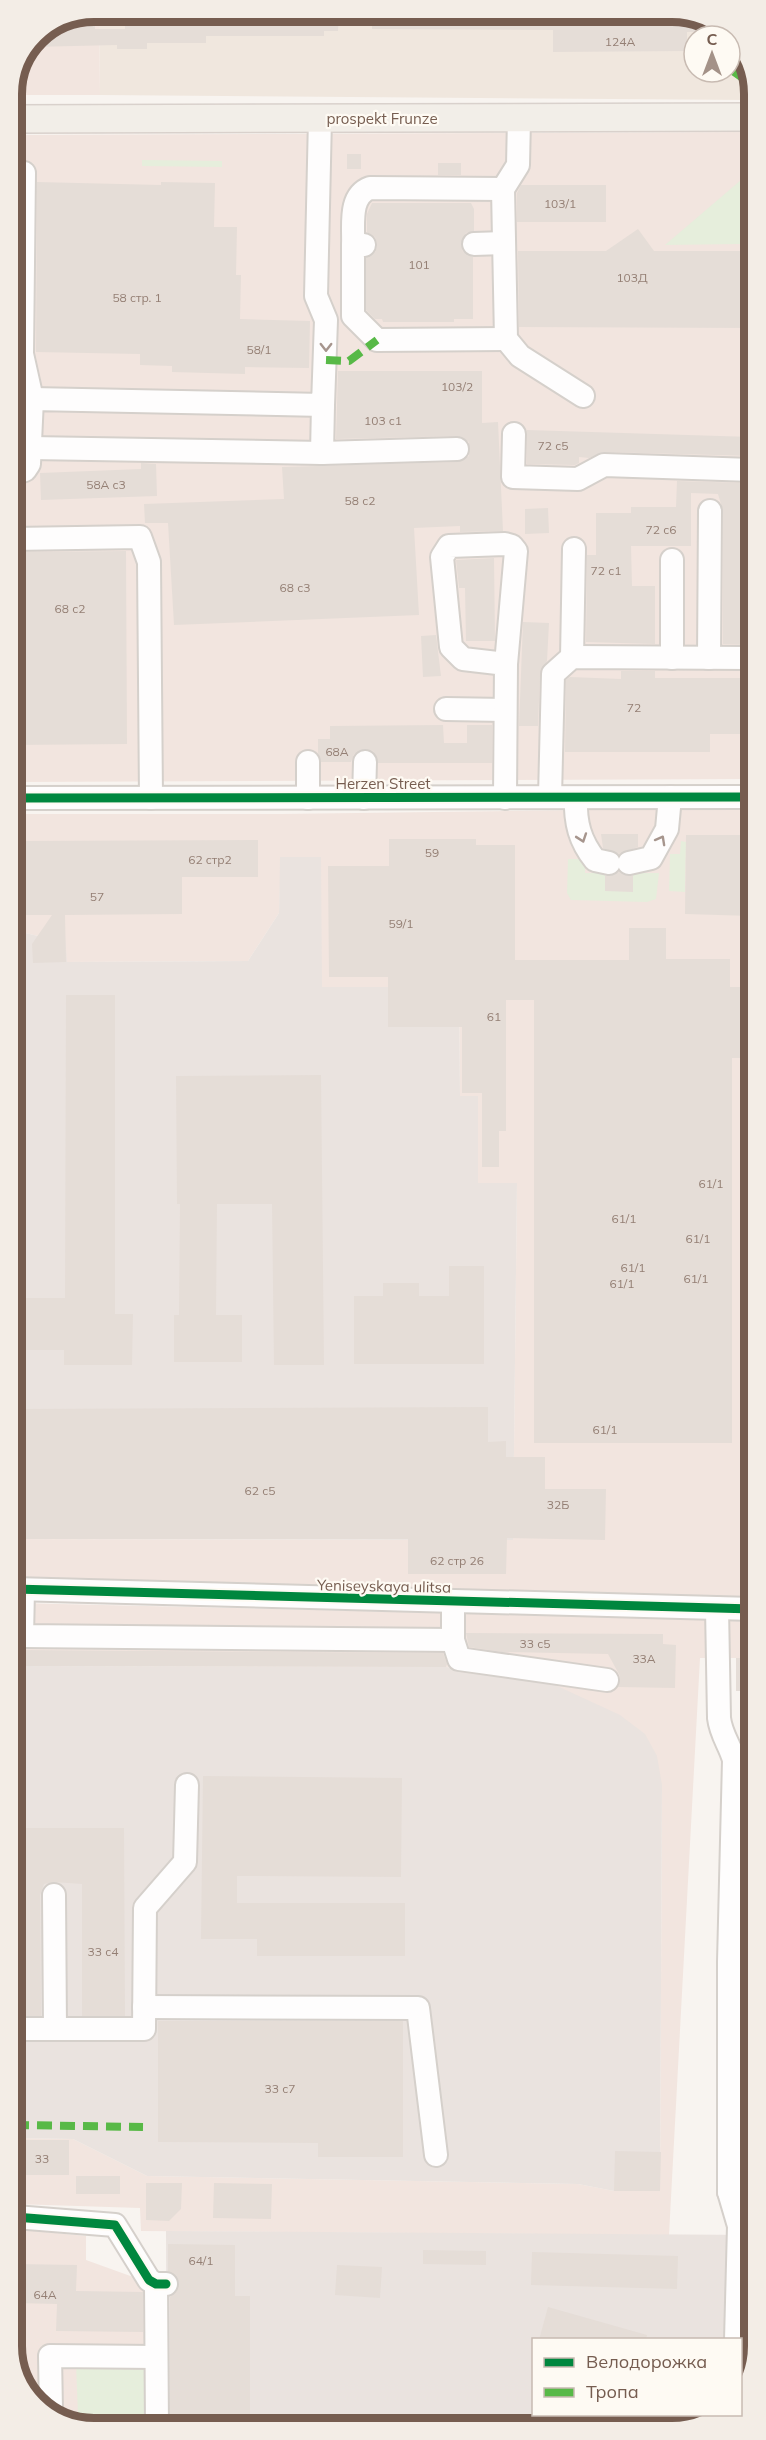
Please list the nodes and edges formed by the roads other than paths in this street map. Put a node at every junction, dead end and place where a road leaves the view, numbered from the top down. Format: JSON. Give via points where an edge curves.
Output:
{"nodes":[{"id":1,"x":744,"y":117,"type":"edge"},
{"id":2,"x":320,"y":118,"type":"junction"},
{"id":3,"x":519,"y":118,"type":"junction"},
{"id":4,"x":23,"y":119,"type":"edge"},
{"id":5,"x":24,"y":173,"type":"dead end"},
{"id":6,"x":503,"y":189,"type":"junction"},
{"id":7,"x":504,"y":243,"type":"junction"},
{"id":8,"x":474,"y":244,"type":"dead end"},
{"id":9,"x":23,"y":264,"type":"edge"},
{"id":10,"x":506,"y":339,"type":"junction"},
{"id":11,"x":23,"y":358,"type":"edge"},
{"id":12,"x":583,"y":396,"type":"dead end"},
{"id":13,"x":32,"y":399,"type":"junction"},
{"id":14,"x":323,"y":405,"type":"junction"},
{"id":15,"x":514,"y":434,"type":"dead end"},
{"id":16,"x":31,"y":448,"type":"junction"},
{"id":17,"x":457,"y":449,"type":"dead end"},
{"id":18,"x":322,"y":453,"type":"junction"},
{"id":19,"x":744,"y":470,"type":"edge"},
{"id":20,"x":23,"y":471,"type":"edge"},
{"id":21,"x":710,"y":511,"type":"dead end"},
{"id":22,"x":23,"y":538,"type":"edge"},
{"id":23,"x":574,"y":549,"type":"dead end"},
{"id":24,"x":672,"y":560,"type":"dead end"},
{"id":25,"x":572,"y":657,"type":"junction"},
{"id":26,"x":672,"y":658,"type":"junction"},
{"id":27,"x":709,"y":658,"type":"junction"},
{"id":28,"x":744,"y":658,"type":"edge"},
{"id":29,"x":506,"y":664,"type":"junction"},
{"id":30,"x":446,"y":709,"type":"dead end"},
{"id":31,"x":505,"y":710,"type":"junction"},
{"id":32,"x":308,"y":762,"type":"dead end"},
{"id":33,"x":365,"y":762,"type":"dead end"},
{"id":34,"x":550,"y":797,"type":"junction"},
{"id":35,"x":670,"y":797,"type":"junction"},
{"id":36,"x":744,"y":797,"type":"edge"},
{"id":37,"x":23,"y":798,"type":"edge"},
{"id":38,"x":151,"y":798,"type":"junction"},
{"id":39,"x":308,"y":798,"type":"junction"},
{"id":40,"x":364,"y":798,"type":"junction"},
{"id":41,"x":505,"y":798,"type":"junction"},
{"id":42,"x":576,"y":798,"type":"junction"},
{"id":43,"x":23,"y":1590,"type":"edge"},
{"id":44,"x":453,"y":1602,"type":"junction"},
{"id":45,"x":717,"y":1608,"type":"junction"},
{"id":46,"x":744,"y":1609,"type":"edge"},
{"id":47,"x":23,"y":1636,"type":"edge"},
{"id":48,"x":453,"y":1640,"type":"junction"},
{"id":49,"x":607,"y":1680,"type":"dead end"},
{"id":50,"x":187,"y":1785,"type":"dead end"},
{"id":51,"x":54,"y":1895,"type":"dead end"},
{"id":52,"x":144,"y":2007,"type":"junction"},
{"id":53,"x":23,"y":2029,"type":"edge"},
{"id":54,"x":55,"y":2029,"type":"junction"},
{"id":55,"x":436,"y":2155,"type":"dead end"},
{"id":56,"x":729,"y":2192,"type":"junction"},
{"id":57,"x":744,"y":2192,"type":"edge"},
{"id":58,"x":23,"y":2218,"type":"edge"},
{"id":59,"x":736,"y":2338,"type":"edge"},
{"id":60,"x":156,"y":2357,"type":"junction"},
{"id":61,"x":51,"y":2402,"type":"edge"},
{"id":62,"x":157,"y":2417,"type":"edge"}],
"edges":[{"from":1,"to":3,"type":"main road","name":"prospekt Frunze"},
{"from":2,"to":3,"type":"main road","name":"prospekt Frunze"},
{"from":2,"to":4,"type":"main road","name":"prospekt Frunze"},
{"from":2,"to":14,"type":"street","one_way":true,"via":[[316,296],[326,320]]},
{"from":3,"to":6,"type":"street","via":[[518,165]]},
{"from":5,"to":9,"type":"street"},
{"from":6,"to":7,"type":"street"},
{"from":6,"to":10,"type":"street","via":[[361,191],[356,197],[354,214],[359,246],[353,316],[377,340]]},
{"from":7,"to":8,"type":"street"},
{"from":7,"to":10,"type":"street"},
{"from":10,"to":12,"type":"street","via":[[520,356]]},
{"from":11,"to":13,"type":"street"},
{"from":13,"to":14,"type":"street"},
{"from":13,"to":16,"type":"street"},
{"from":14,"to":18,"type":"street"},
{"from":15,"to":19,"type":"street","via":[[513,477],[578,479],[604,465]]},
{"from":16,"to":18,"type":"street"},
{"from":16,"to":20,"type":"street","via":[[29,464]]},
{"from":17,"to":18,"type":"street"},
{"from":21,"to":27,"type":"street"},
{"from":22,"to":38,"type":"street","via":[[140,537],[149,562]]},
{"from":23,"to":25,"type":"street"},
{"from":24,"to":26,"type":"street"},
{"from":25,"to":26,"type":"street"},
{"from":25,"to":34,"type":"street","via":[[553,674]]},
{"from":26,"to":27,"type":"street"},
{"from":27,"to":28,"type":"street"},
{"from":29,"to":29,"type":"street","via":[[463,659],[451,647],[442,557],[449,546],[505,544],[516,552]]},
{"from":29,"to":31,"type":"street"},
{"from":30,"to":31,"type":"street"},
{"from":31,"to":41,"type":"street"},
{"from":32,"to":39,"type":"street"},
{"from":33,"to":40,"type":"street"},
{"from":34,"to":41,"type":"street","name":"Herzen Street"},
{"from":34,"to":42,"type":"street","name":"Herzen Street"},
{"from":35,"to":36,"type":"street","name":"Herzen Street"},
{"from":35,"to":42,"type":"street","name":"Herzen Street"},
{"from":42,"to":35,"type":"street","one_way":true,"via":[[581,843],[594,861],[619,863],[651,858],[667,829]]},
{"from":37,"to":38,"type":"street","name":"Herzen Street"},
{"from":38,"to":39,"type":"street","name":"Herzen Street"},
{"from":39,"to":40,"type":"street","name":"Herzen Street"},
{"from":40,"to":41,"type":"street","name":"Herzen Street"},
{"from":43,"to":44,"type":"street","name":"Yeniseyskaya ulitsa"},
{"from":44,"to":45,"type":"street","name":"Yeniseyskaya ulitsa"},
{"from":44,"to":48,"type":"street"},
{"from":45,"to":46,"type":"street","name":"Yeniseyskaya ulitsa"},
{"from":45,"to":56,"type":"street","via":[[719,1719],[734,1760]]},
{"from":47,"to":48,"type":"street"},
{"from":48,"to":49,"type":"street","via":[[459,1659]]},
{"from":50,"to":52,"type":"street","via":[[185,1862],[145,1908]]},
{"from":51,"to":54,"type":"street"},
{"from":52,"to":54,"type":"street","via":[[144,2029]]},
{"from":52,"to":55,"type":"street","via":[[418,2008]]},
{"from":53,"to":54,"type":"street"},
{"from":56,"to":57,"type":"street"},
{"from":56,"to":59,"type":"street","via":[[739,2226]]},
{"from":58,"to":60,"type":"street","via":[[115,2225],[144,2273],[161,2284]]},
{"from":60,"to":61,"type":"street","via":[[50,2356]]},
{"from":60,"to":62,"type":"street"}]}
